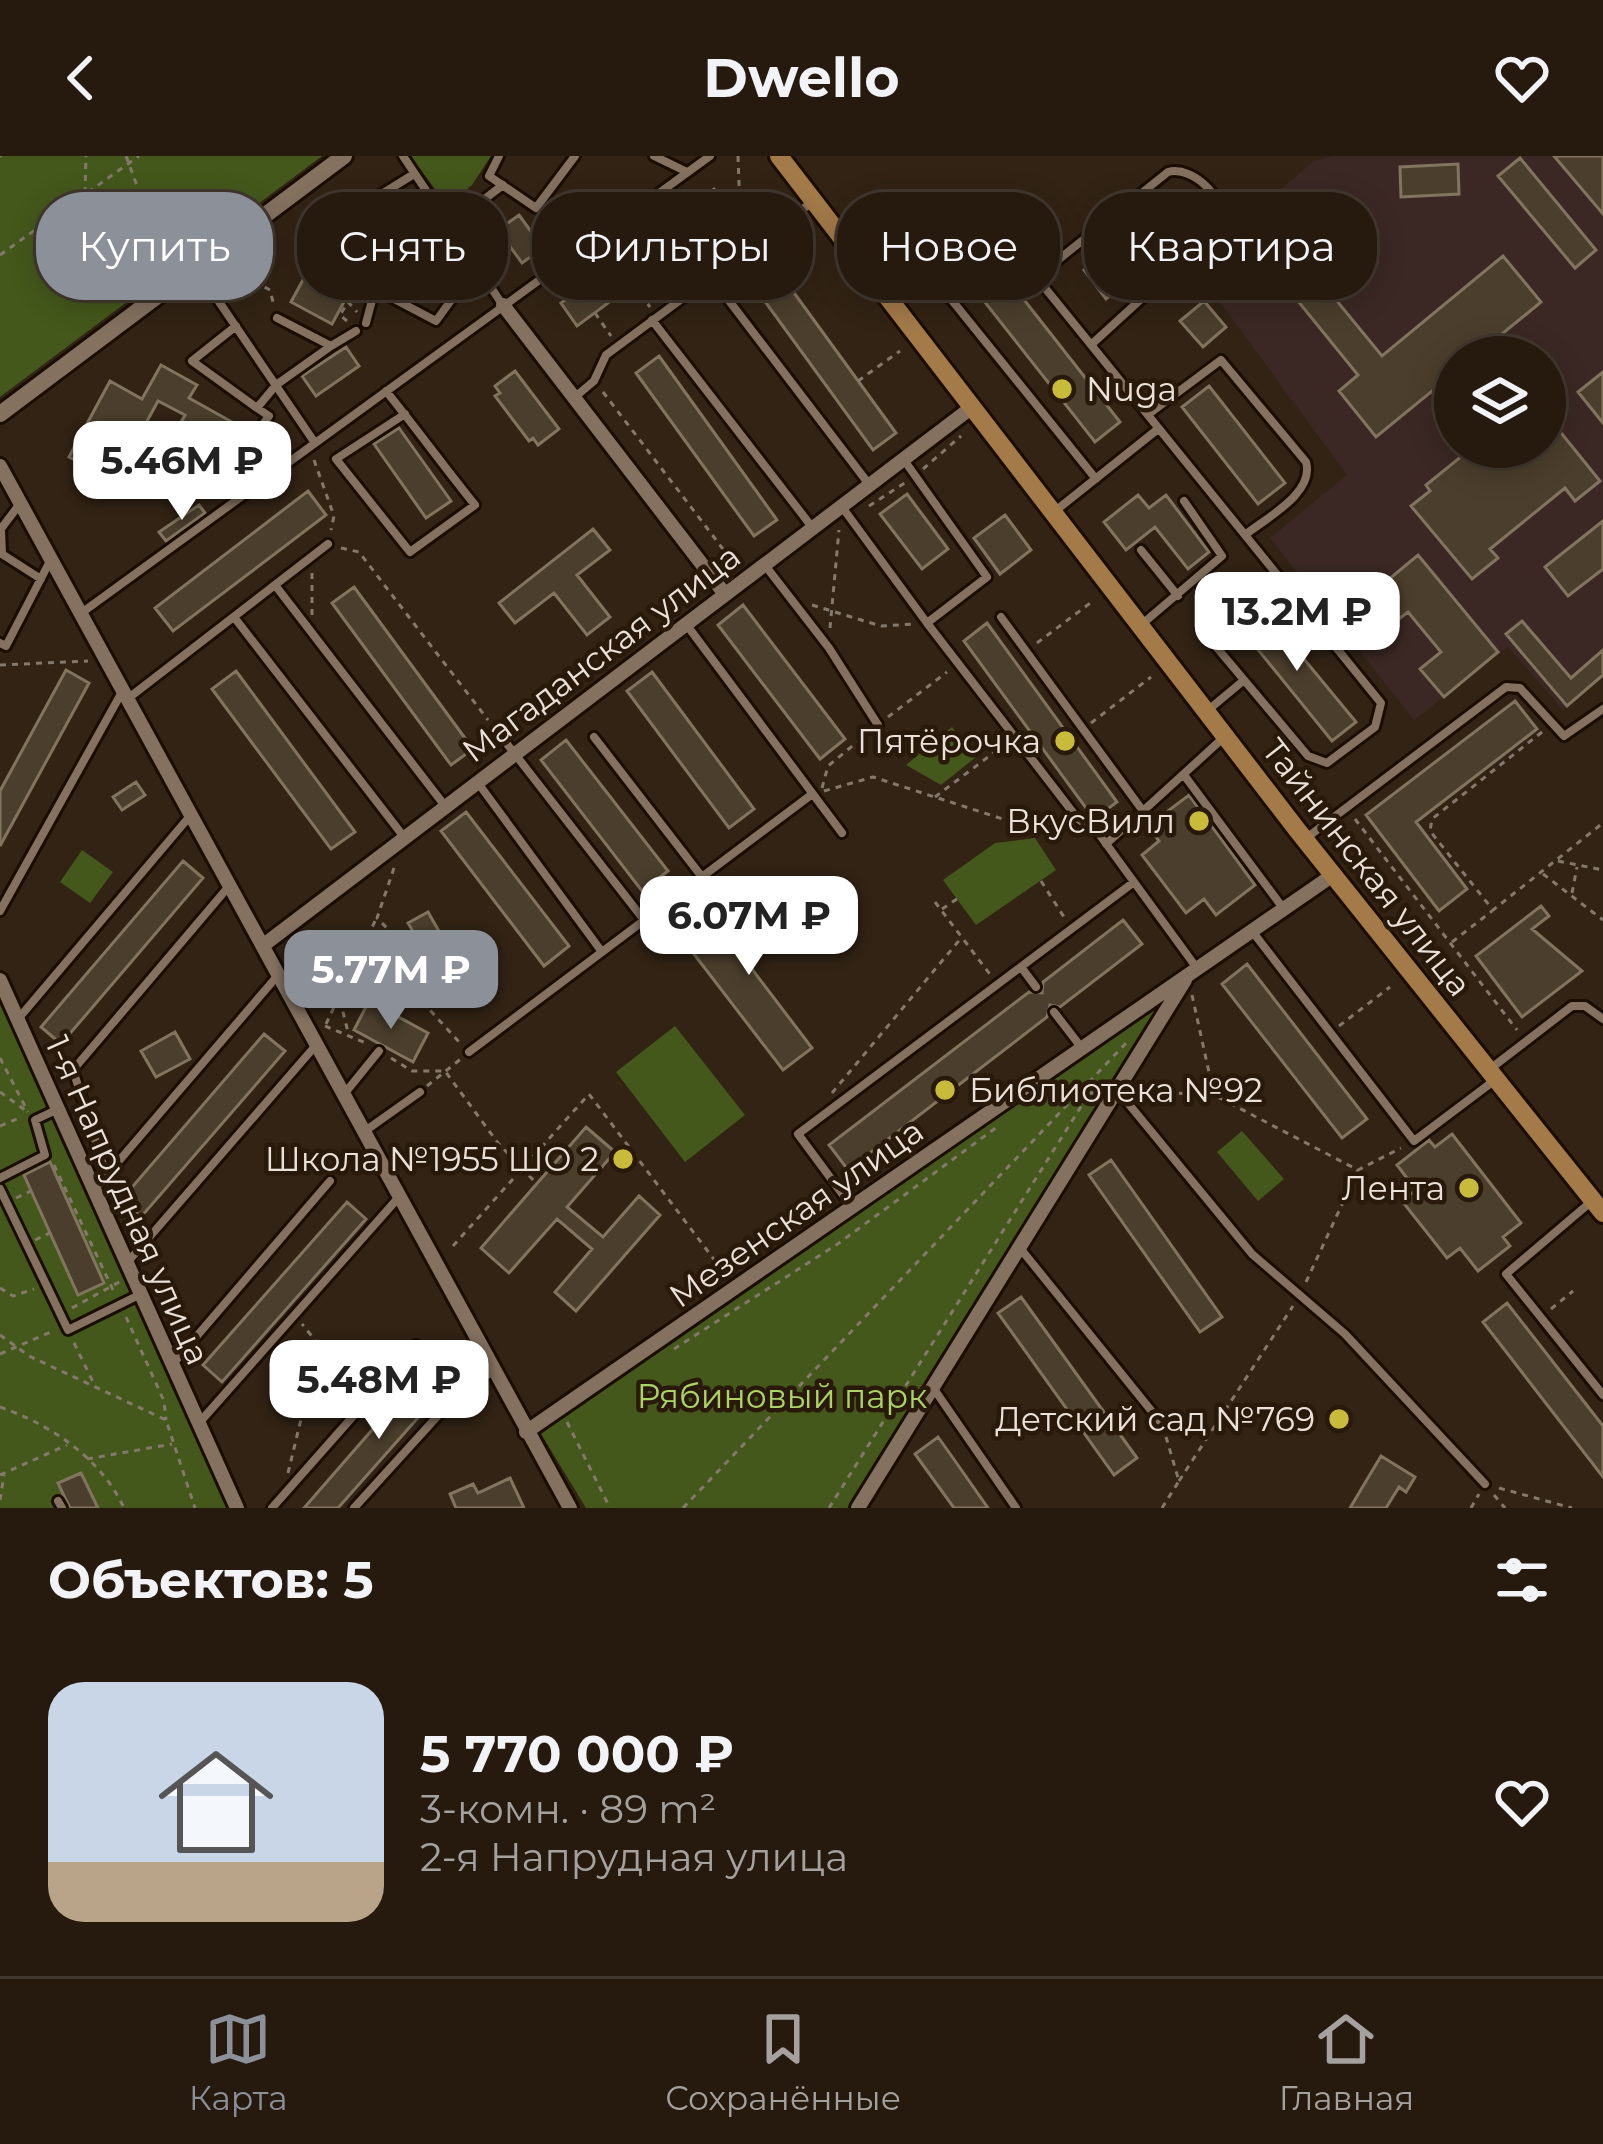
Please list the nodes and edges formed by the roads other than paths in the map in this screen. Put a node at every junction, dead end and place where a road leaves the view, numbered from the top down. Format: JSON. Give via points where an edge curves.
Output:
{"nodes":[{"id":1,"x":344,"y":156,"type":"edge"},
{"id":2,"x":403,"y":156,"type":"edge"},
{"id":3,"x":500,"y":156,"type":"edge"},
{"id":4,"x":575,"y":156,"type":"edge"},
{"id":5,"x":710,"y":156,"type":"edge"},
{"id":6,"x":779,"y":156,"type":"edge"},
{"id":7,"x":659,"y":157,"type":"edge"},
{"id":8,"x":687,"y":172,"type":"junction"},
{"id":9,"x":414,"y":174,"type":"junction"},
{"id":10,"x":503,"y":185,"type":"junction"},
{"id":11,"x":385,"y":192,"type":"edge"},
{"id":12,"x":426,"y":192,"type":"edge"},
{"id":13,"x":494,"y":192,"type":"edge"},
{"id":14,"x":806,"y":192,"type":"edge"},
{"id":15,"x":813,"y":201,"type":"edge"},
{"id":16,"x":273,"y":209,"type":"edge"},
{"id":17,"x":837,"y":232,"type":"edge"},
{"id":18,"x":1060,"y":258,"type":"edge"},
{"id":19,"x":151,"y":300,"type":"edge"},
{"id":20,"x":218,"y":300,"type":"edge"},
{"id":21,"x":372,"y":300,"type":"edge"},
{"id":22,"x":396,"y":300,"type":"edge"},
{"id":23,"x":451,"y":300,"type":"edge"},
{"id":24,"x":500,"y":300,"type":"edge"},
{"id":25,"x":679,"y":300,"type":"edge"},
{"id":26,"x":729,"y":300,"type":"edge"},
{"id":27,"x":889,"y":300,"type":"edge"},
{"id":28,"x":953,"y":300,"type":"edge"},
{"id":29,"x":1058,"y":300,"type":"edge"},
{"id":30,"x":503,"y":305,"type":"junction"},
{"id":31,"x":277,"y":318,"type":"road end"},
{"id":32,"x":654,"y":318,"type":"junction"},
{"id":33,"x":366,"y":323,"type":"road end"},
{"id":34,"x":236,"y":326,"type":"junction"},
{"id":35,"x":356,"y":331,"type":"road end"},
{"id":36,"x":1093,"y":343,"type":"junction"},
{"id":37,"x":331,"y":346,"type":"junction"},
{"id":38,"x":276,"y":385,"type":"junction"},
{"id":39,"x":386,"y":391,"type":"junction"},
{"id":40,"x":574,"y":398,"type":"junction"},
{"id":41,"x":257,"y":408,"type":"junction"},
{"id":42,"x":971,"y":408,"type":"junction"},
{"id":43,"x":1150,"y":413,"type":"junction"},
{"id":44,"x":0,"y":414,"type":"edge"},
{"id":45,"x":404,"y":414,"type":"junction"},
{"id":46,"x":1158,"y":429,"type":"junction"},
{"id":47,"x":312,"y":445,"type":"junction"},
{"id":48,"x":162,"y":446,"type":"dead end"},
{"id":49,"x":903,"y":459,"type":"junction"},
{"id":50,"x":0,"y":466,"type":"edge"},
{"id":51,"x":224,"y":479,"type":"junction"},
{"id":52,"x":1096,"y":479,"type":"junction"},
{"id":53,"x":869,"y":484,"type":"junction"},
{"id":54,"x":249,"y":491,"type":"junction"},
{"id":55,"x":1184,"y":501,"type":"dead end"},
{"id":56,"x":20,"y":504,"type":"junction"},
{"id":57,"x":846,"y":512,"type":"junction"},
{"id":58,"x":1052,"y":512,"type":"junction"},
{"id":59,"x":0,"y":530,"type":"edge"},
{"id":60,"x":818,"y":533,"type":"junction"},
{"id":61,"x":1245,"y":535,"type":"junction"},
{"id":62,"x":328,"y":544,"type":"road end"},
{"id":63,"x":1141,"y":550,"type":"dead end"},
{"id":64,"x":50,"y":562,"type":"junction"},
{"id":65,"x":764,"y":563,"type":"junction"},
{"id":66,"x":1278,"y":576,"type":"junction"},
{"id":67,"x":40,"y":579,"type":"junction"},
{"id":68,"x":275,"y":585,"type":"junction"},
{"id":69,"x":724,"y":593,"type":"junction"},
{"id":70,"x":1178,"y":596,"type":"junction"},
{"id":71,"x":79,"y":615,"type":"junction"},
{"id":72,"x":234,"y":617,"type":"junction"},
{"id":73,"x":1001,"y":617,"type":"dead end"},
{"id":74,"x":685,"y":622,"type":"junction"},
{"id":75,"x":927,"y":623,"type":"junction"},
{"id":76,"x":1140,"y":626,"type":"junction"},
{"id":77,"x":0,"y":643,"type":"edge"},
{"id":78,"x":1243,"y":681,"type":"junction"},
{"id":79,"x":124,"y":696,"type":"junction"},
{"id":80,"x":1603,"y":709,"type":"edge"},
{"id":81,"x":1207,"y":712,"type":"junction"},
{"id":82,"x":878,"y":725,"type":"dead end"},
{"id":83,"x":497,"y":731,"type":"road end"},
{"id":84,"x":1226,"y":736,"type":"junction"},
{"id":85,"x":594,"y":737,"type":"dead end"},
{"id":86,"x":515,"y":753,"type":"junction"},
{"id":87,"x":1184,"y":775,"type":"junction"},
{"id":88,"x":477,"y":782,"type":"junction"},
{"id":89,"x":811,"y":795,"type":"junction"},
{"id":90,"x":446,"y":806,"type":"junction"},
{"id":91,"x":1143,"y":811,"type":"junction"},
{"id":92,"x":191,"y":814,"type":"junction"},
{"id":93,"x":842,"y":833,"type":"dead end"},
{"id":94,"x":404,"y":837,"type":"junction"},
{"id":95,"x":1305,"y":839,"type":"junction"},
{"id":96,"x":1106,"y":844,"type":"junction"},
{"id":97,"x":1333,"y":874,"type":"junction"},
{"id":98,"x":702,"y":877,"type":"junction"},
{"id":99,"x":1133,"y":882,"type":"junction"},
{"id":100,"x":231,"y":884,"type":"junction"},
{"id":101,"x":1283,"y":909,"type":"junction"},
{"id":102,"x":0,"y":911,"type":"edge"},
{"id":103,"x":644,"y":920,"type":"junction"},
{"id":104,"x":1252,"y":931,"type":"junction"},
{"id":105,"x":265,"y":944,"type":"junction"},
{"id":106,"x":602,"y":952,"type":"junction"},
{"id":107,"x":1021,"y":967,"type":"junction"},
{"id":108,"x":1192,"y":972,"type":"junction"},
{"id":109,"x":280,"y":973,"type":"junction"},
{"id":110,"x":0,"y":980,"type":"edge"},
{"id":111,"x":1036,"y":987,"type":"dead end"},
{"id":112,"x":1054,"y":1012,"type":"dead end"},
{"id":113,"x":18,"y":1019,"type":"junction"},
{"id":114,"x":1603,"y":1019,"type":"edge"},
{"id":115,"x":318,"y":1043,"type":"junction"},
{"id":116,"x":1082,"y":1048,"type":"junction"},
{"id":117,"x":380,"y":1051,"type":"road end"},
{"id":118,"x":469,"y":1052,"type":"road end"},
{"id":119,"x":1492,"y":1074,"type":"junction"},
{"id":120,"x":1117,"y":1090,"type":"junction"},
{"id":121,"x":420,"y":1092,"type":"road end"},
{"id":122,"x":345,"y":1093,"type":"junction"},
{"id":123,"x":57,"y":1109,"type":"junction"},
{"id":124,"x":365,"y":1131,"type":"junction"},
{"id":125,"x":106,"y":1174,"type":"junction"},
{"id":126,"x":0,"y":1178,"type":"edge"},
{"id":127,"x":330,"y":1180,"type":"dead end"},
{"id":128,"x":0,"y":1189,"type":"edge"},
{"id":129,"x":93,"y":1191,"type":"junction"},
{"id":130,"x":400,"y":1196,"type":"junction"},
{"id":131,"x":852,"y":1207,"type":"junction"},
{"id":132,"x":1598,"y":1207,"type":"edge"},
{"id":133,"x":1019,"y":1247,"type":"junction"},
{"id":134,"x":127,"y":1270,"type":"junction"},
{"id":135,"x":139,"y":1295,"type":"junction"},
{"id":136,"x":171,"y":1366,"type":"junction"},
{"id":137,"x":494,"y":1371,"type":"junction"},
{"id":138,"x":463,"y":1388,"type":"junction"},
{"id":139,"x":934,"y":1388,"type":"junction"},
{"id":140,"x":1603,"y":1395,"type":"edge"},
{"id":141,"x":199,"y":1423,"type":"junction"},
{"id":142,"x":1162,"y":1424,"type":"road end"},
{"id":143,"x":526,"y":1432,"type":"junction"},
{"id":144,"x":1485,"y":1484,"type":"road end"},
{"id":145,"x":238,"y":1508,"type":"edge"},
{"id":146,"x":272,"y":1508,"type":"edge"},
{"id":147,"x":355,"y":1508,"type":"edge"},
{"id":148,"x":570,"y":1508,"type":"edge"},
{"id":149,"x":858,"y":1508,"type":"edge"},
{"id":150,"x":1016,"y":1508,"type":"edge"}],
"edges":[{"from":1,"to":16,"type":"street"},
{"from":2,"to":9,"type":"lane"},
{"from":3,"to":10,"type":"lane","via":[[489,176]]},
{"from":4,"to":10,"type":"lane","via":[[536,208]]},
{"from":5,"to":8,"type":"lane"},
{"from":6,"to":14,"type":"main road","name":"Тайнинская улица"},
{"from":7,"to":8,"type":"lane"},
{"from":8,"to":30,"type":"lane"},
{"from":9,"to":11,"type":"lane"},
{"from":9,"to":12,"type":"lane"},
{"from":10,"to":13,"type":"lane"},
{"from":15,"to":17,"type":"main road","name":"Тайнинская улица"},
{"from":18,"to":36,"type":"lane","via":[[1168,172],[1198,177],[1221,209],[1220,227]]},
{"from":19,"to":44,"type":"street"},
{"from":20,"to":34,"type":"lane"},
{"from":21,"to":33,"type":"lane"},
{"from":22,"to":23,"type":"lane","via":[[436,321]]},
{"from":24,"to":30,"type":"lane"},
{"from":25,"to":32,"type":"lane"},
{"from":26,"to":53,"type":"lane"},
{"from":27,"to":42,"type":"main road","name":"Тайнинская улица"},
{"from":28,"to":52,"type":"lane"},
{"from":29,"to":36,"type":"lane"},
{"from":30,"to":39,"type":"lane"},
{"from":30,"to":40,"type":"street"},
{"from":31,"to":37,"type":"lane"},
{"from":32,"to":40,"type":"lane","via":[[606,355],[594,382]]},
{"from":32,"to":60,"type":"lane"},
{"from":34,"to":38,"type":"lane"},
{"from":34,"to":41,"type":"lane","via":[[192,361]]},
{"from":35,"to":37,"type":"lane"},
{"from":36,"to":43,"type":"lane"},
{"from":37,"to":38,"type":"lane"},
{"from":38,"to":41,"type":"lane"},
{"from":38,"to":47,"type":"lane"},
{"from":39,"to":45,"type":"lane"},
{"from":39,"to":47,"type":"lane"},
{"from":40,"to":69,"type":"street"},
{"from":41,"to":51,"type":"lane","via":[[269,416]]},
{"from":42,"to":49,"type":"street","name":"Магаданская улица"},
{"from":42,"to":58,"type":"main road","name":"Тайнинская улица"},
{"from":43,"to":46,"type":"lane"},
{"from":43,"to":61,"type":"lane","via":[[1221,360],[1306,462],[1303,488]]},
{"from":45,"to":45,"type":"lane","via":[[475,506],[410,552],[336,459]]},
{"from":46,"to":52,"type":"lane"},
{"from":46,"to":61,"type":"lane"},
{"from":47,"to":54,"type":"lane"},
{"from":48,"to":51,"type":"lane"},
{"from":49,"to":53,"type":"street","name":"Магаданская улица"},
{"from":49,"to":75,"type":"lane","via":[[987,577]]},
{"from":50,"to":56,"type":"street"},
{"from":51,"to":54,"type":"lane"},
{"from":52,"to":58,"type":"lane"},
{"from":53,"to":57,"type":"street","name":"Магаданская улица"},
{"from":54,"to":71,"type":"lane"},
{"from":55,"to":70,"type":"lane","via":[[1222,556]]},
{"from":56,"to":59,"type":"lane"},
{"from":56,"to":64,"type":"street"},
{"from":57,"to":60,"type":"street","name":"Магаданская улица"},
{"from":57,"to":75,"type":"lane"},
{"from":58,"to":76,"type":"main road","name":"Тайнинская улица"},
{"from":59,"to":67,"type":"lane","via":[[2,554]]},
{"from":60,"to":65,"type":"street","name":"Магаданская улица"},
{"from":61,"to":66,"type":"lane"},
{"from":62,"to":68,"type":"lane"},
{"from":63,"to":70,"type":"lane"},
{"from":64,"to":67,"type":"lane"},
{"from":64,"to":71,"type":"street"},
{"from":65,"to":69,"type":"street","name":"Магаданская улица"},
{"from":65,"to":82,"type":"lane"},
{"from":66,"to":78,"type":"lane","via":[[1213,635]]},
{"from":66,"to":78,"type":"lane","via":[[1381,703],[1380,720],[1336,760],[1317,762]]},
{"from":67,"to":77,"type":"lane","via":[[6,646]]},
{"from":68,"to":72,"type":"lane"},
{"from":68,"to":90,"type":"lane"},
{"from":69,"to":74,"type":"street","name":"Магаданская улица"},
{"from":70,"to":76,"type":"lane"},
{"from":71,"to":79,"type":"street"},
{"from":72,"to":79,"type":"lane"},
{"from":72,"to":94,"type":"lane"},
{"from":73,"to":91,"type":"lane"},
{"from":74,"to":86,"type":"street","name":"Магаданская улица"},
{"from":74,"to":89,"type":"lane"},
{"from":75,"to":96,"type":"lane","via":[[1078,819]]},
{"from":76,"to":81,"type":"main road","name":"Тайнинская улица"},
{"from":78,"to":81,"type":"lane"},
{"from":79,"to":92,"type":"street"},
{"from":79,"to":102,"type":"lane"},
{"from":80,"to":95,"type":"lane","via":[[1570,735],[1551,726],[1520,688],[1506,687]]},
{"from":81,"to":84,"type":"main road","name":"Тайнинская улица"},
{"from":83,"to":86,"type":"lane"},
{"from":84,"to":87,"type":"lane"},
{"from":84,"to":95,"type":"main road","name":"Тайнинская улица"},
{"from":85,"to":98,"type":"lane"},
{"from":86,"to":88,"type":"street","name":"Магаданская улица"},
{"from":86,"to":103,"type":"lane"},
{"from":87,"to":91,"type":"lane"},
{"from":87,"to":101,"type":"lane"},
{"from":88,"to":90,"type":"street","name":"Магаданская улица"},
{"from":88,"to":106,"type":"lane"},
{"from":89,"to":93,"type":"lane"},
{"from":89,"to":98,"type":"lane"},
{"from":90,"to":94,"type":"street","name":"Магаданская улица"},
{"from":91,"to":96,"type":"lane"},
{"from":92,"to":100,"type":"street"},
{"from":92,"to":113,"type":"lane"},
{"from":94,"to":105,"type":"street","name":"Магаданская улица"},
{"from":95,"to":97,"type":"main road","name":"Тайнинская улица"},
{"from":96,"to":99,"type":"lane"},
{"from":97,"to":101,"type":"street","name":"Мезенская улица"},
{"from":97,"to":119,"type":"main road","name":"Тайнинская улица"},
{"from":98,"to":103,"type":"lane"},
{"from":99,"to":107,"type":"lane"},
{"from":99,"to":108,"type":"lane"},
{"from":100,"to":105,"type":"street"},
{"from":100,"to":125,"type":"lane","via":[[74,1070]]},
{"from":101,"to":104,"type":"street","name":"Мезенская улица"},
{"from":103,"to":106,"type":"lane"},
{"from":104,"to":108,"type":"street","name":"Мезенская улица"},
{"from":104,"to":119,"type":"lane","via":[[1414,1141]]},
{"from":105,"to":109,"type":"street"},
{"from":106,"to":118,"type":"lane"},
{"from":107,"to":111,"type":"lane"},
{"from":107,"to":131,"type":"lane","via":[[798,1134]]},
{"from":108,"to":116,"type":"street","name":"Мезенская улица"},
{"from":108,"to":120,"type":"street"},
{"from":109,"to":115,"type":"street"},
{"from":109,"to":125,"type":"lane"},
{"from":110,"to":113,"type":"street","name":"1-я Напрудная улица"},
{"from":112,"to":116,"type":"lane"},
{"from":113,"to":123,"type":"street","name":"1-я Напрудная улица"},
{"from":114,"to":119,"type":"lane","via":[[1578,1004]]},
{"from":115,"to":122,"type":"street"},
{"from":115,"to":134,"type":"lane"},
{"from":116,"to":131,"type":"street","name":"Мезенская улица"},
{"from":117,"to":122,"type":"lane"},
{"from":119,"to":132,"type":"main road","name":"Тайнинская улица"},
{"from":120,"to":133,"type":"street"},
{"from":120,"to":144,"type":"lane","via":[[1252,1254],[1345,1334]]},
{"from":121,"to":124,"type":"lane"},
{"from":122,"to":124,"type":"street"},
{"from":123,"to":126,"type":"lane","via":[[35,1120],[46,1155]]},
{"from":123,"to":129,"type":"street","name":"1-я Напрудная улица"},
{"from":124,"to":130,"type":"street"},
{"from":125,"to":129,"type":"lane"},
{"from":127,"to":136,"type":"lane"},
{"from":128,"to":135,"type":"lane","via":[[66,1328]]},
{"from":129,"to":134,"type":"street","name":"1-я Напрудная улица"},
{"from":130,"to":137,"type":"street"},
{"from":130,"to":141,"type":"lane"},
{"from":131,"to":143,"type":"street","name":"Мезенская улица"},
{"from":132,"to":140,"type":"lane","via":[[1505,1274]]},
{"from":133,"to":139,"type":"street"},
{"from":133,"to":142,"type":"lane"},
{"from":134,"to":135,"type":"street","name":"1-я Напрудная улица"},
{"from":135,"to":136,"type":"street","name":"1-я Напрудная улица"},
{"from":136,"to":141,"type":"street","name":"1-я Напрудная улица"},
{"from":137,"to":138,"type":"lane"},
{"from":137,"to":143,"type":"street"},
{"from":138,"to":146,"type":"lane","via":[[416,1345]]},
{"from":138,"to":147,"type":"lane"},
{"from":139,"to":149,"type":"street"},
{"from":139,"to":150,"type":"lane"},
{"from":141,"to":145,"type":"street","name":"1-я Напрудная улица"},
{"from":143,"to":148,"type":"street"}]}
